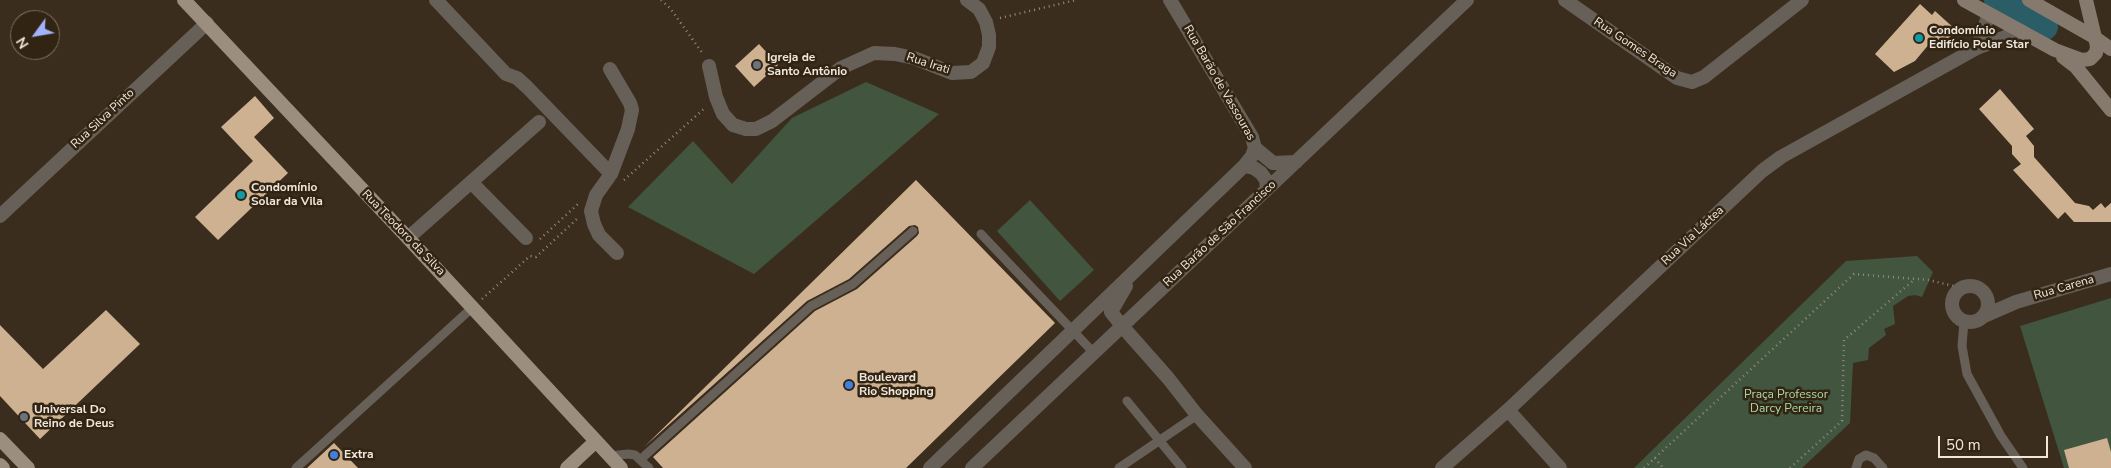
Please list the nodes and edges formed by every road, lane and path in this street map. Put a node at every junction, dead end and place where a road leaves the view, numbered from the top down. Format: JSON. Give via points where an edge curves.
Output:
{"nodes":[{"id":1,"x":184,"y":0,"type":"edge"},
{"id":2,"x":436,"y":0,"type":"edge"},
{"id":3,"x":661,"y":0,"type":"edge"},
{"id":4,"x":967,"y":0,"type":"edge"},
{"id":5,"x":1076,"y":0,"type":"edge"},
{"id":6,"x":1170,"y":0,"type":"edge"},
{"id":7,"x":1467,"y":0,"type":"edge"},
{"id":8,"x":1565,"y":0,"type":"edge"},
{"id":9,"x":1802,"y":0,"type":"edge"},
{"id":10,"x":1964,"y":0,"type":"edge"},
{"id":11,"x":2030,"y":0,"type":"edge"},
{"id":12,"x":2086,"y":0,"type":"edge"},
{"id":13,"x":1989,"y":14,"type":"junction"},
{"id":14,"x":986,"y":22,"type":"junction"},
{"id":15,"x":206,"y":23,"type":"junction"},
{"id":16,"x":2022,"y":31,"type":"junction"},
{"id":17,"x":2094,"y":37,"type":"junction"},
{"id":18,"x":1977,"y":48,"type":"junction"},
{"id":19,"x":2111,"y":49,"type":"edge"},
{"id":20,"x":2055,"y":50,"type":"junction"},
{"id":21,"x":709,"y":66,"type":"joint"},
{"id":22,"x":610,"y":69,"type":"dead end"},
{"id":23,"x":2111,"y":110,"type":"edge"},
{"id":24,"x":538,"y":122,"type":"dead end"},
{"id":25,"x":1255,"y":148,"type":"junction"},
{"id":26,"x":1296,"y":162,"type":"junction"},
{"id":27,"x":1244,"y":166,"type":"junction"},
{"id":28,"x":611,"y":174,"type":"junction"},
{"id":29,"x":471,"y":182,"type":"junction"},
{"id":30,"x":1267,"y":188,"type":"junction"},
{"id":31,"x":584,"y":198,"type":"dead end"},
{"id":32,"x":0,"y":216,"type":"edge"},
{"id":33,"x":913,"y":232,"type":"dead end"},
{"id":34,"x":982,"y":234,"type":"dead end"},
{"id":35,"x":408,"y":238,"type":"junction"},
{"id":36,"x":531,"y":243,"type":"junction"},
{"id":37,"x":616,"y":253,"type":"dead end"},
{"id":38,"x":2111,"y":274,"type":"edge"},
{"id":39,"x":1129,"y":275,"type":"junction"},
{"id":40,"x":1915,"y":279,"type":"junction"},
{"id":41,"x":1961,"y":288,"type":"junction"},
{"id":42,"x":1986,"y":295,"type":"junction"},
{"id":43,"x":2016,"y":302,"type":"junction"},
{"id":44,"x":472,"y":306,"type":"junction"},
{"id":45,"x":1984,"y":316,"type":"junction"},
{"id":46,"x":1964,"y":321,"type":"junction"},
{"id":47,"x":1122,"y":326,"type":"junction"},
{"id":48,"x":1073,"y":330,"type":"junction"},
{"id":49,"x":1094,"y":353,"type":"junction"},
{"id":50,"x":1127,"y":401,"type":"dead end"},
{"id":51,"x":1508,"y":410,"type":"junction"},
{"id":52,"x":1197,"y":415,"type":"junction"},
{"id":53,"x":0,"y":439,"type":"edge"},
{"id":54,"x":596,"y":441,"type":"junction"},
{"id":55,"x":1159,"y":441,"type":"junction"},
{"id":56,"x":610,"y":456,"type":"junction"},
{"id":57,"x":1655,"y":458,"type":"junction"},
{"id":58,"x":640,"y":459,"type":"junction"},
{"id":59,"x":0,"y":465,"type":"edge"},
{"id":60,"x":3,"y":468,"type":"edge"},
{"id":61,"x":28,"y":468,"type":"edge"},
{"id":62,"x":296,"y":468,"type":"edge"},
{"id":63,"x":567,"y":468,"type":"edge"},
{"id":64,"x":621,"y":468,"type":"edge"},
{"id":65,"x":649,"y":468,"type":"edge"},
{"id":66,"x":930,"y":468,"type":"edge"},
{"id":67,"x":972,"y":468,"type":"edge"},
{"id":68,"x":1119,"y":468,"type":"edge"},
{"id":69,"x":1182,"y":468,"type":"edge"},
{"id":70,"x":1245,"y":468,"type":"edge"},
{"id":71,"x":1442,"y":468,"type":"edge"},
{"id":72,"x":1560,"y":468,"type":"edge"},
{"id":73,"x":1644,"y":468,"type":"edge"},
{"id":74,"x":1663,"y":468,"type":"edge"},
{"id":75,"x":1790,"y":468,"type":"edge"},
{"id":76,"x":1856,"y":468,"type":"edge"},
{"id":77,"x":1883,"y":468,"type":"edge"},
{"id":78,"x":2023,"y":468,"type":"edge"}],
"edges":[{"from":1,"to":15,"type":"main road","name":"Rua Teodoro da Silva"},
{"from":2,"to":28,"type":"street","via":[[506,74],[527,87]]},
{"from":3,"to":21,"type":"path","via":[[670,8]]},
{"from":4,"to":14,"type":"street","via":[[980,9]]},
{"from":5,"to":14,"type":"path"},
{"from":6,"to":25,"type":"street","name":"Rua Barão de Vassouras"},
{"from":7,"to":26,"type":"street","name":"Rua Barão de São Francisco"},
{"from":8,"to":9,"type":"street","name":"Rua Gomes Braga","via":[[1678,78],[1692,82],[1704,78]]},
{"from":10,"to":13,"type":"main road"},
{"from":11,"to":17,"type":"main road"},
{"from":12,"to":17,"type":"main road"},
{"from":13,"to":16,"type":"main road"},
{"from":13,"to":18,"type":"street"},
{"from":14,"to":21,"type":"street","name":"Rua Irati","via":[[989,47],[982,63],[971,72],[952,73],[914,58],[874,53],[841,68],[772,121],[756,129],[734,125],[724,114],[716,97]]},
{"from":15,"to":32,"type":"street","name":"Rua Silva Pinto"},
{"from":15,"to":35,"type":"main road","name":"Rua Teodoro da Silva"},
{"from":16,"to":18,"type":"street","name":"Rua Via Láctea"},
{"from":16,"to":20,"type":"main road"},
{"from":17,"to":19,"type":"main road"},
{"from":17,"to":20,"type":"main road","via":[[2096,53],[2090,59],[2082,60]]},
{"from":18,"to":51,"type":"street","name":"Rua Via Láctea","via":[[1781,157],[1762,171]]},
{"from":20,"to":23,"type":"main road","via":[[2076,67]]},
{"from":22,"to":28,"type":"street","via":[[632,110]]},
{"from":24,"to":29,"type":"street"},
{"from":25,"to":26,"type":"street","via":[[1273,163]]},
{"from":25,"to":27,"type":"street","name":"Rua Barão de Vassouras"},
{"from":26,"to":30,"type":"street","name":"Rua Barão de São Francisco"},
{"from":27,"to":30,"type":"street","via":[[1261,173]]},
{"from":27,"to":39,"type":"street"},
{"from":28,"to":37,"type":"street","via":[[596,195],[592,211],[599,236]]},
{"from":29,"to":35,"type":"street"},
{"from":29,"to":36,"type":"street"},
{"from":30,"to":47,"type":"street","name":"Rua Barão de São Francisco"},
{"from":31,"to":36,"type":"path"},
{"from":33,"to":58,"type":"lane","via":[[853,284],[811,306]]},
{"from":34,"to":48,"type":"lane"},
{"from":35,"to":44,"type":"main road","name":"Rua Teodoro da Silva"},
{"from":36,"to":44,"type":"path","via":[[530,256]]},
{"from":38,"to":43,"type":"street","name":"Rua Carena"},
{"from":39,"to":47,"type":"street","via":[[1125,289],[1111,312]]},
{"from":39,"to":48,"type":"street"},
{"from":40,"to":41,"type":"path"},
{"from":40,"to":57,"type":"path","via":[[1854,274]]},
{"from":40,"to":75,"type":"path","via":[[1844,340],[1842,421]]},
{"from":41,"to":42,"type":"street","via":[[1975,286]]},
{"from":41,"to":46,"type":"street","via":[[1956,292],[1952,306],[1954,313]]},
{"from":42,"to":43,"type":"street","name":"Rua Carena"},
{"from":42,"to":45,"type":"street"},
{"from":43,"to":45,"type":"street","name":"Rua Carena"},
{"from":44,"to":54,"type":"main road","name":"Rua Teodoro da Silva"},
{"from":44,"to":62,"type":"lane"},
{"from":45,"to":46,"type":"street","via":[[1972,322]]},
{"from":46,"to":78,"type":"lane","via":[[1962,346],[1967,374],[2001,436]]},
{"from":47,"to":49,"type":"street","name":"Rua Barão de São Francisco"},
{"from":47,"to":52,"type":"street"},
{"from":48,"to":49,"type":"lane"},
{"from":48,"to":66,"type":"street"},
{"from":49,"to":67,"type":"street","name":"Rua Barão de São Francisco"},
{"from":50,"to":55,"type":"lane"},
{"from":51,"to":71,"type":"street","name":"Rua Via Láctea"},
{"from":51,"to":72,"type":"street"},
{"from":52,"to":55,"type":"lane"},
{"from":52,"to":70,"type":"street"},
{"from":53,"to":61,"type":"main road"},
{"from":54,"to":56,"type":"main road","name":"Rua Teodoro da Silva"},
{"from":54,"to":63,"type":"main road"},
{"from":55,"to":68,"type":"lane"},
{"from":55,"to":69,"type":"lane"},
{"from":56,"to":58,"type":"lane","via":[[628,454]]},
{"from":56,"to":64,"type":"main road","name":"Rua Teodoro da Silva"},
{"from":57,"to":73,"type":"path"},
{"from":57,"to":74,"type":"path"},
{"from":58,"to":65,"type":"lane"},
{"from":59,"to":60,"type":"main road"},
{"from":76,"to":77,"type":"lane","via":[[1859,459],[1866,456],[1874,458]]}]}
